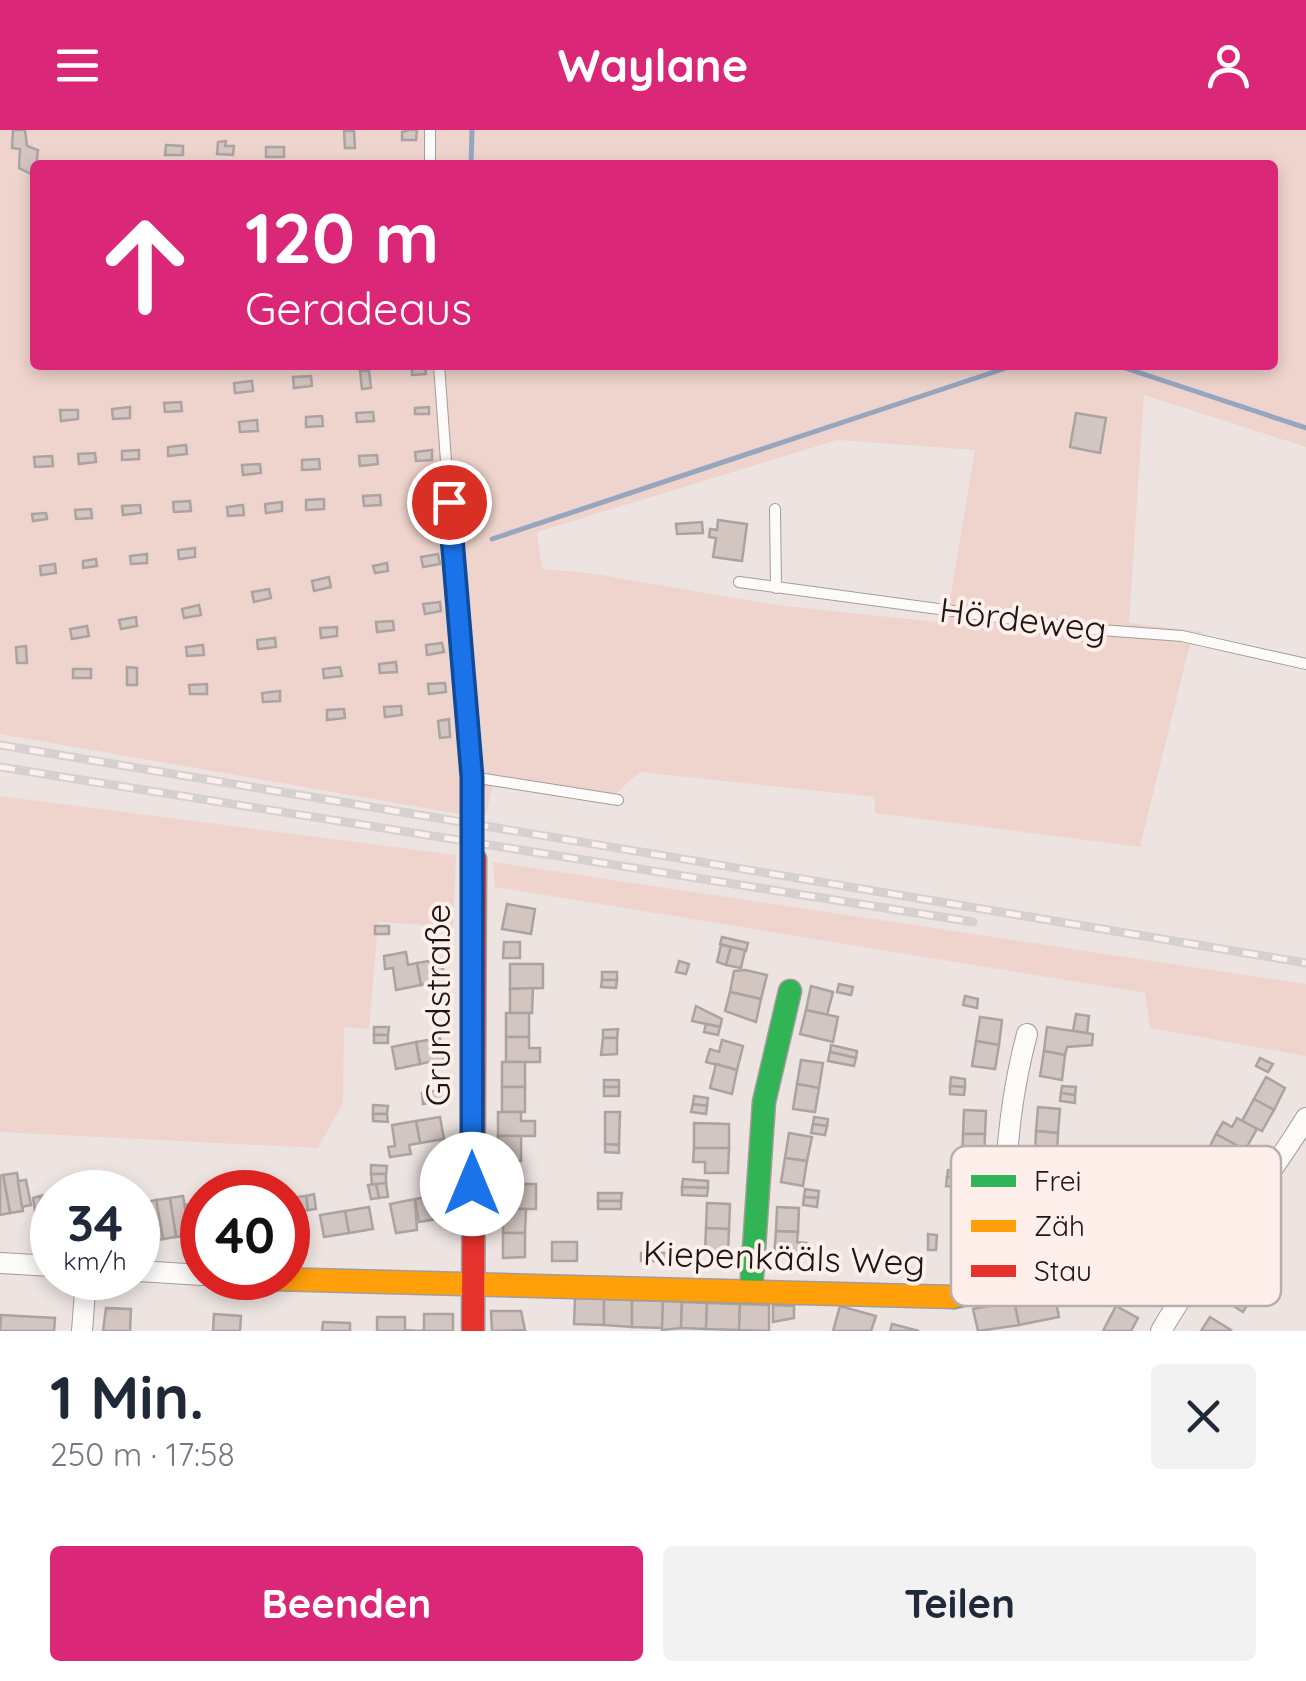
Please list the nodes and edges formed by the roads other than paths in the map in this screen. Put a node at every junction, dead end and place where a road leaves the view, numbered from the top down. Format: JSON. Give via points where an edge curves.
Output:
{"nodes":[{"id":1,"x":430,"y":130,"type":"edge"},
{"id":2,"x":430,"y":160,"type":"edge"},
{"id":3,"x":439,"y":370,"type":"edge"},
{"id":4,"x":776,"y":509,"type":"dead end"},
{"id":5,"x":739,"y":582,"type":"dead end"},
{"id":6,"x":776,"y":588,"type":"junction"},
{"id":7,"x":1306,"y":664,"type":"edge"},
{"id":8,"x":472,"y":777,"type":"junction"},
{"id":9,"x":618,"y":800,"type":"dead end"},
{"id":10,"x":474,"y":859,"type":"joint"},
{"id":11,"x":790,"y":991,"type":"dead end"},
{"id":12,"x":1027,"y":1034,"type":"dead end"},
{"id":13,"x":1306,"y":1118,"type":"edge"},
{"id":14,"x":1007,"y":1146,"type":"edge"},
{"id":15,"x":1281,"y":1156,"type":"edge"},
{"id":16,"x":0,"y":1263,"type":"edge"},
{"id":17,"x":30,"y":1265,"type":"edge"},
{"id":18,"x":310,"y":1281,"type":"edge"},
{"id":19,"x":472,"y":1283,"type":"junction"},
{"id":20,"x":751,"y":1292,"type":"junction"},
{"id":21,"x":951,"y":1298,"type":"edge"},
{"id":22,"x":84,"y":1300,"type":"edge"},
{"id":23,"x":1176,"y":1306,"type":"edge"},
{"id":24,"x":82,"y":1331,"type":"edge"},
{"id":25,"x":473,"y":1331,"type":"edge"},
{"id":26,"x":1161,"y":1331,"type":"edge"}],
"edges":[{"from":1,"to":2,"type":"lane"},
{"from":3,"to":8,"type":"lane"},
{"from":4,"to":6,"type":"lane"},
{"from":5,"to":6,"type":"lane","name":"Hördeweg"},
{"from":6,"to":7,"type":"lane","name":"Hördeweg","via":[[1182,636]]},
{"from":8,"to":9,"type":"lane"},
{"from":8,"to":10,"type":"lane"},
{"from":10,"to":19,"type":"street","name":"Grundstraße"},
{"from":11,"to":20,"type":"street","via":[[763,1094]]},
{"from":12,"to":14,"type":"street","via":[[1012,1089]]},
{"from":13,"to":15,"type":"street"},
{"from":16,"to":17,"type":"street"},
{"from":18,"to":19,"type":"street","name":"Kiepenkääls Weg"},
{"from":19,"to":20,"type":"street","name":"Kiepenkääls Weg"},
{"from":19,"to":25,"type":"street","name":"Grundstraße"},
{"from":20,"to":21,"type":"street","name":"Kiepenkääls Weg"},
{"from":22,"to":24,"type":"street"},
{"from":23,"to":26,"type":"street"}]}
